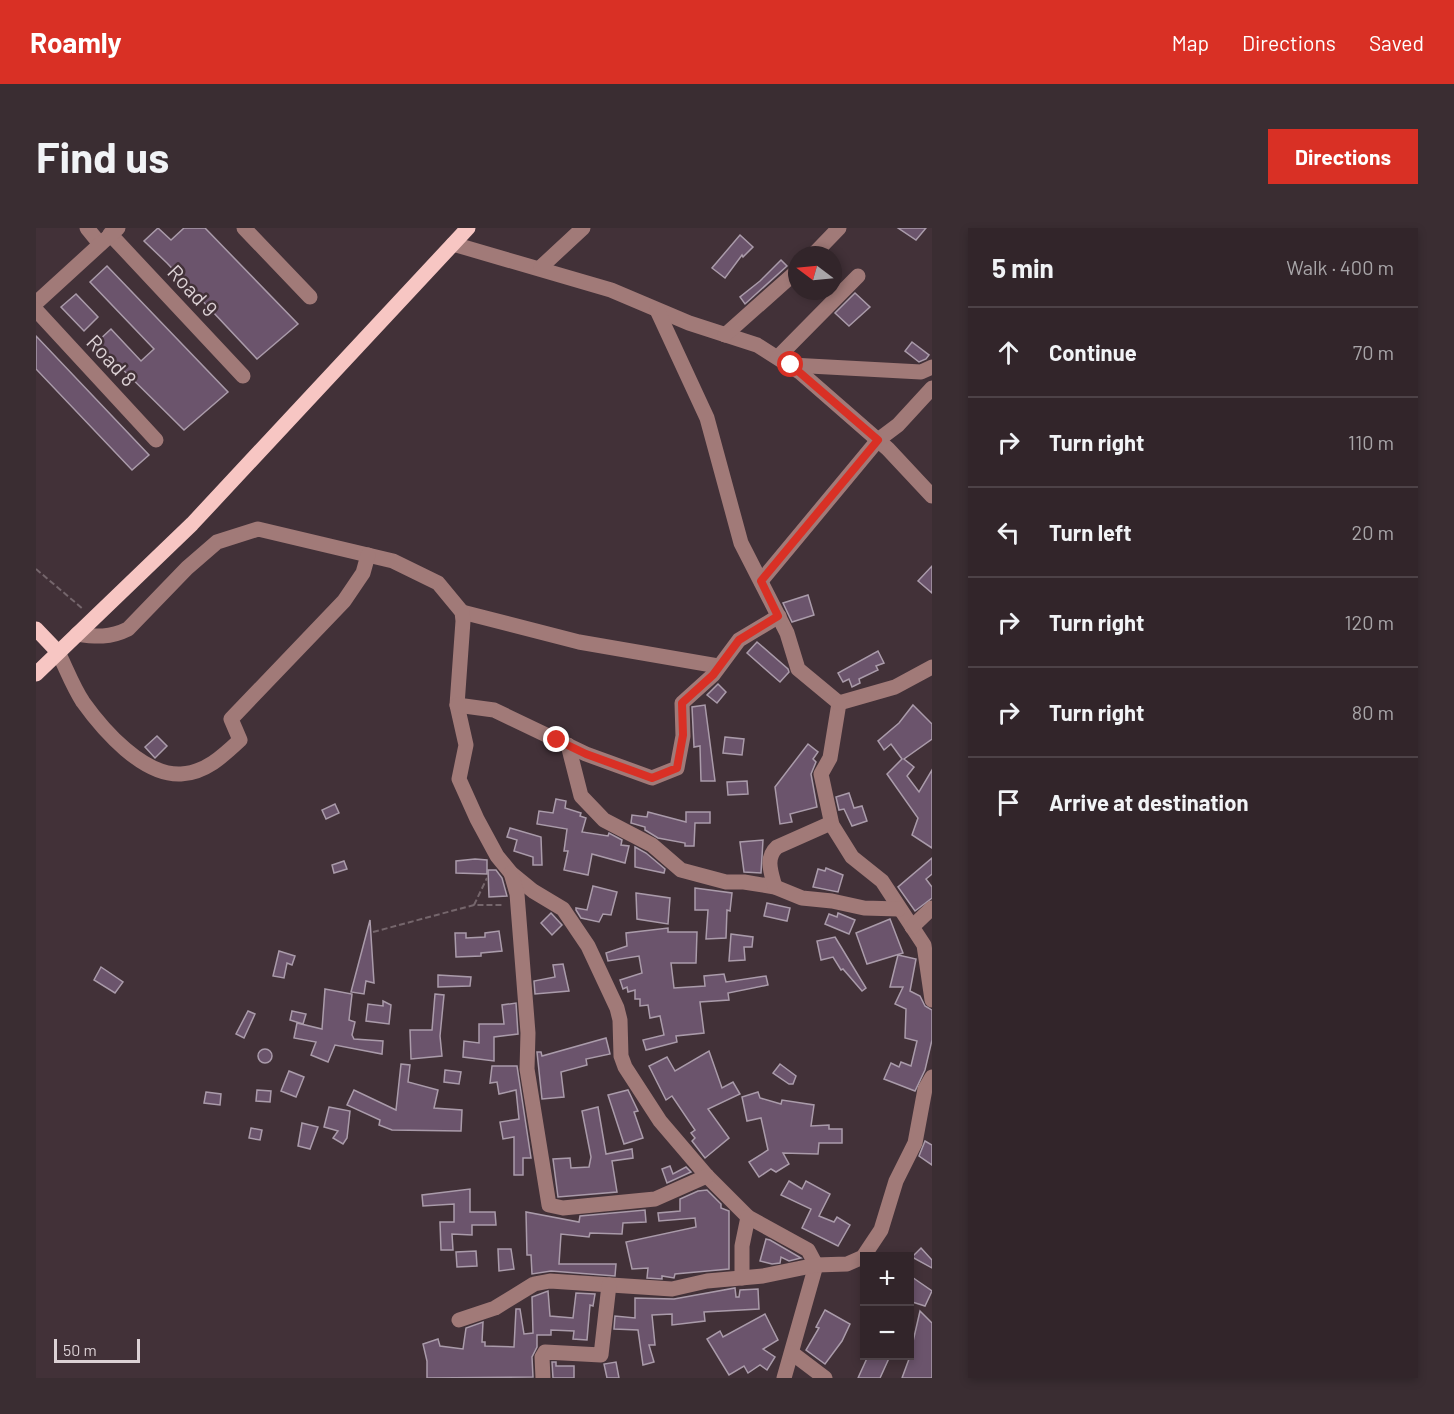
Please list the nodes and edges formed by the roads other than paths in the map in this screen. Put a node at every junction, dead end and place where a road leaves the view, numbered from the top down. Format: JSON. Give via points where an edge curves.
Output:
{"nodes":[{"id":1,"x":87,"y":228,"type":"edge"},
{"id":2,"x":244,"y":228,"type":"edge"},
{"id":3,"x":468,"y":228,"type":"edge"},
{"id":4,"x":583,"y":228,"type":"edge"},
{"id":5,"x":839,"y":228,"type":"edge"},
{"id":6,"x":109,"y":235,"type":"edge"},
{"id":7,"x":453,"y":244,"type":"junction"},
{"id":8,"x":822,"y":246,"type":"edge"},
{"id":9,"x":541,"y":267,"type":"junction"},
{"id":10,"x":858,"y":276,"type":"dead end"},
{"id":11,"x":788,"y":279,"type":"edge"},
{"id":12,"x":310,"y":297,"type":"dead end"},
{"id":13,"x":36,"y":303,"type":"edge"},
{"id":14,"x":36,"y":310,"type":"edge"},
{"id":15,"x":657,"y":310,"type":"junction"},
{"id":16,"x":725,"y":335,"type":"junction"},
{"id":17,"x":785,"y":361,"type":"junction"},
{"id":18,"x":932,"y":367,"type":"edge"},
{"id":19,"x":243,"y":376,"type":"dead end"},
{"id":20,"x":932,"y":388,"type":"edge"},
{"id":21,"x":156,"y":440,"type":"dead end"},
{"id":22,"x":878,"y":440,"type":"junction"},
{"id":23,"x":932,"y":496,"type":"edge"},
{"id":24,"x":368,"y":555,"type":"junction"},
{"id":25,"x":761,"y":581,"type":"junction"},
{"id":26,"x":462,"y":612,"type":"junction"},
{"id":27,"x":778,"y":616,"type":"junction"},
{"id":28,"x":36,"y":629,"type":"edge"},
{"id":29,"x":77,"y":634,"type":"junction"},
{"id":30,"x":58,"y":652,"type":"junction"},
{"id":31,"x":718,"y":666,"type":"junction"},
{"id":32,"x":932,"y":668,"type":"edge"},
{"id":33,"x":36,"y":674,"type":"edge"},
{"id":34,"x":839,"y":703,"type":"junction"},
{"id":35,"x":457,"y":705,"type":"junction"},
{"id":36,"x":568,"y":745,"type":"junction"},
{"id":37,"x":831,"y":823,"type":"junction"},
{"id":38,"x":511,"y":873,"type":"junction"},
{"id":39,"x":775,"y":887,"type":"junction"},
{"id":40,"x":932,"y":908,"type":"edge"},
{"id":41,"x":899,"y":909,"type":"junction"},
{"id":42,"x":912,"y":927,"type":"junction"},
{"id":43,"x":928,"y":944,"type":"edge"},
{"id":44,"x":932,"y":1000,"type":"edge"},
{"id":45,"x":932,"y":1077,"type":"edge"},
{"id":46,"x":707,"y":1176,"type":"junction"},
{"id":47,"x":748,"y":1216,"type":"junction"},
{"id":48,"x":816,"y":1265,"type":"junction"},
{"id":49,"x":742,"y":1278,"type":"junction"},
{"id":50,"x":609,"y":1285,"type":"junction"},
{"id":51,"x":459,"y":1320,"type":"dead end"},
{"id":52,"x":792,"y":1353,"type":"junction"},
{"id":53,"x":787,"y":1377,"type":"edge"},
{"id":54,"x":543,"y":1378,"type":"edge"},
{"id":55,"x":825,"y":1378,"type":"edge"}],
"edges":[{"from":1,"to":6,"type":"street","name":"Road 9"},
{"from":2,"to":12,"type":"street"},
{"from":3,"to":7,"type":"main road"},
{"from":4,"to":9,"type":"street"},
{"from":5,"to":8,"type":"street"},
{"from":6,"to":13,"type":"street"},
{"from":6,"to":19,"type":"street","name":"Road 9"},
{"from":7,"to":9,"type":"street"},
{"from":7,"to":29,"type":"main road","via":[[192,524]]},
{"from":9,"to":15,"type":"street"},
{"from":10,"to":17,"type":"street"},
{"from":11,"to":16,"type":"street"},
{"from":14,"to":21,"type":"street","name":"Road 8"},
{"from":15,"to":16,"type":"street"},
{"from":15,"to":25,"type":"street","via":[[707,418],[741,543]]},
{"from":16,"to":17,"type":"street","via":[[757,345]]},
{"from":17,"to":18,"type":"street","via":[[921,372]]},
{"from":17,"to":22,"type":"street"},
{"from":20,"to":22,"type":"street","via":[[898,425]]},
{"from":22,"to":23,"type":"street"},
{"from":22,"to":25,"type":"street"},
{"from":24,"to":26,"type":"street","via":[[393,561],[438,583]]},
{"from":24,"to":29,"type":"street","via":[[258,529],[218,542],[128,629],[115,636]]},
{"from":24,"to":30,"type":"street","via":[[363,573],[344,602],[231,719],[240,740],[202,769],[166,773],[129,753],[83,701]]},
{"from":25,"to":27,"type":"street"},
{"from":26,"to":31,"type":"street","via":[[579,642]]},
{"from":26,"to":35,"type":"street","via":[[464,631]]},
{"from":27,"to":31,"type":"street","via":[[739,640]]},
{"from":27,"to":34,"type":"street","via":[[798,669]]},
{"from":28,"to":30,"type":"main road"},
{"from":29,"to":30,"type":"main road"},
{"from":30,"to":33,"type":"main road"},
{"from":31,"to":36,"type":"street","via":[[682,703],[683,735],[677,768],[652,778]]},
{"from":32,"to":34,"type":"street","via":[[896,687]]},
{"from":34,"to":37,"type":"street","via":[[830,759],[821,774]]},
{"from":35,"to":36,"type":"street","via":[[494,710]]},
{"from":35,"to":38,"type":"street","via":[[466,745],[459,784],[494,850]]},
{"from":36,"to":39,"type":"street","via":[[581,796],[604,820],[652,845],[681,870],[726,882]]},
{"from":37,"to":39,"type":"street","via":[[771,853]]},
{"from":37,"to":41,"type":"street","via":[[852,857],[882,881]]},
{"from":38,"to":46,"type":"street","via":[[563,909],[588,946],[617,1008],[625,1067],[660,1120]]},
{"from":38,"to":46,"type":"street","via":[[517,894],[528,1033],[527,1069],[549,1205],[563,1208],[655,1199]]},
{"from":39,"to":41,"type":"street","via":[[802,898]]},
{"from":40,"to":42,"type":"street"},
{"from":41,"to":42,"type":"street"},
{"from":42,"to":43,"type":"street"},
{"from":43,"to":44,"type":"street"},
{"from":45,"to":48,"type":"street","via":[[925,1089],[915,1143],[896,1181],[881,1230],[863,1257],[847,1264]]},
{"from":46,"to":47,"type":"street"},
{"from":47,"to":48,"type":"street","via":[[808,1250]]},
{"from":47,"to":49,"type":"street","via":[[742,1246]]},
{"from":48,"to":49,"type":"street"},
{"from":48,"to":52,"type":"street"},
{"from":49,"to":50,"type":"street","via":[[672,1289]]},
{"from":50,"to":51,"type":"street","via":[[550,1281],[534,1284],[495,1308]]},
{"from":50,"to":54,"type":"street","via":[[601,1355],[545,1352]]},
{"from":52,"to":53,"type":"street"},
{"from":52,"to":55,"type":"street"}]}
